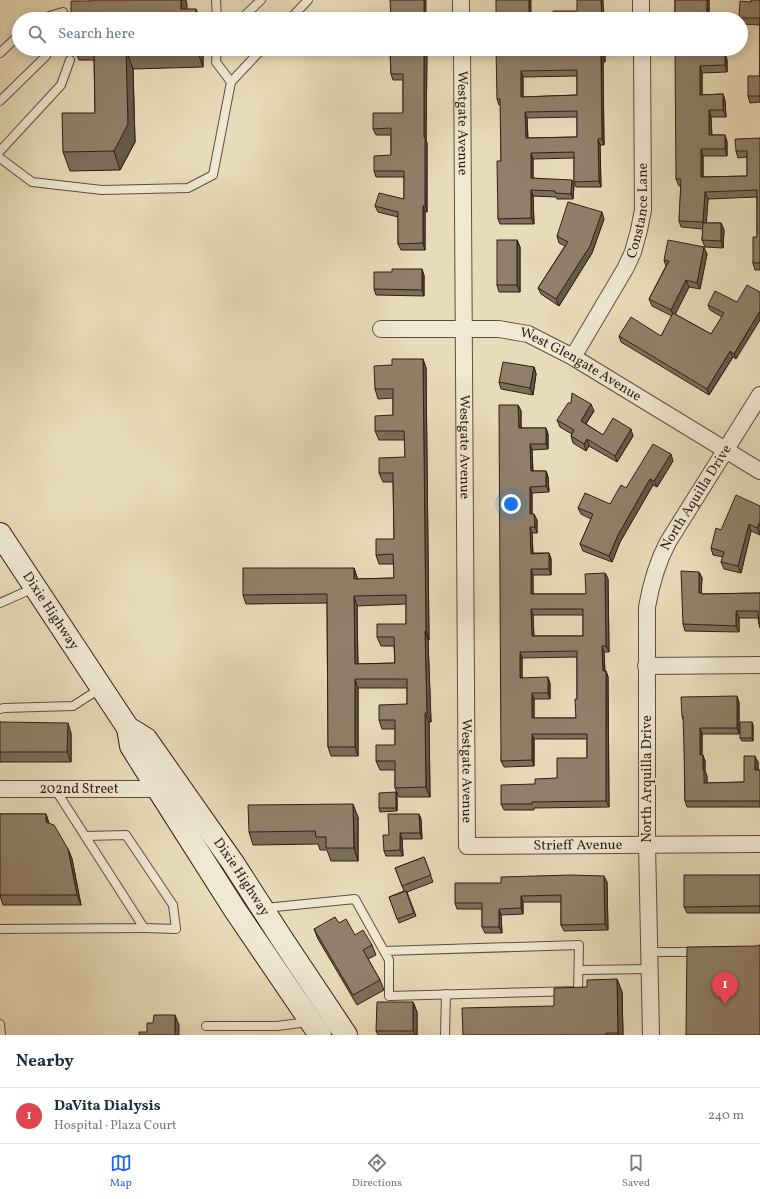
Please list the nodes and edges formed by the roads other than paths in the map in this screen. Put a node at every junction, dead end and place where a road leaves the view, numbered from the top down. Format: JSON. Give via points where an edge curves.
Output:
{"nodes":[{"id":1,"x":216,"y":0,"type":"edge"},
{"id":2,"x":262,"y":0,"type":"edge"},
{"id":3,"x":308,"y":0,"type":"edge"},
{"id":4,"x":461,"y":0,"type":"edge"},
{"id":5,"x":641,"y":0,"type":"edge"},
{"id":6,"x":217,"y":12,"type":"edge"},
{"id":7,"x":249,"y":12,"type":"edge"},
{"id":8,"x":297,"y":12,"type":"edge"},
{"id":9,"x":461,"y":12,"type":"edge"},
{"id":10,"x":641,"y":12,"type":"edge"},
{"id":11,"x":12,"y":42,"type":"edge"},
{"id":12,"x":0,"y":53,"type":"edge"},
{"id":13,"x":46,"y":56,"type":"edge"},
{"id":14,"x":216,"y":56,"type":"edge"},
{"id":15,"x":255,"y":56,"type":"edge"},
{"id":16,"x":462,"y":56,"type":"edge"},
{"id":17,"x":642,"y":56,"type":"edge"},
{"id":18,"x":70,"y":60,"type":"dead end"},
{"id":19,"x":230,"y":82,"type":"junction"},
{"id":20,"x":0,"y":101,"type":"edge"},
{"id":21,"x":0,"y":152,"type":"edge"},
{"id":22,"x":0,"y":158,"type":"edge"},
{"id":23,"x":380,"y":329,"type":"dead end"},
{"id":24,"x":464,"y":329,"type":"junction"},
{"id":25,"x":573,"y":357,"type":"junction"},
{"id":26,"x":760,"y":395,"type":"edge"},
{"id":27,"x":725,"y":449,"type":"junction"},
{"id":28,"x":760,"y":471,"type":"edge"},
{"id":29,"x":0,"y":534,"type":"edge"},
{"id":30,"x":35,"y":587,"type":"junction"},
{"id":31,"x":0,"y":603,"type":"edge"},
{"id":32,"x":647,"y":607,"type":"joint"},
{"id":33,"x":760,"y":665,"type":"edge"},
{"id":34,"x":646,"y":666,"type":"junction"},
{"id":35,"x":102,"y":688,"type":"junction"},
{"id":36,"x":0,"y":709,"type":"edge"},
{"id":37,"x":128,"y":728,"type":"junction"},
{"id":38,"x":0,"y":789,"type":"edge"},
{"id":39,"x":55,"y":789,"type":"junction"},
{"id":40,"x":158,"y":789,"type":"junction"},
{"id":41,"x":85,"y":836,"type":"junction"},
{"id":42,"x":647,"y":844,"type":"junction"},
{"id":43,"x":760,"y":844,"type":"edge"},
{"id":44,"x":468,"y":846,"type":"joint"},
{"id":45,"x":262,"y":909,"type":"junction"},
{"id":46,"x":144,"y":928,"type":"junction"},
{"id":47,"x":0,"y":929,"type":"edge"},
{"id":48,"x":384,"y":950,"type":"junction"},
{"id":49,"x":650,"y":952,"type":"junction"},
{"id":50,"x":705,"y":952,"type":"edge"},
{"id":51,"x":650,"y":969,"type":"junction"},
{"id":52,"x":579,"y":970,"type":"junction"},
{"id":53,"x":446,"y":994,"type":"junction"},
{"id":54,"x":0,"y":1024,"type":"edge"},
{"id":55,"x":206,"y":1026,"type":"dead end"},
{"id":56,"x":315,"y":1028,"type":"edge"},
{"id":57,"x":1,"y":1035,"type":"edge"},
{"id":58,"x":346,"y":1035,"type":"edge"},
{"id":59,"x":445,"y":1035,"type":"edge"},
{"id":60,"x":651,"y":1035,"type":"edge"}],
"edges":[{"from":1,"to":6,"type":"lane"},
{"from":2,"to":7,"type":"lane"},
{"from":3,"to":8,"type":"lane"},
{"from":4,"to":9,"type":"street"},
{"from":5,"to":10,"type":"street"},
{"from":11,"to":12,"type":"lane"},
{"from":13,"to":20,"type":"lane"},
{"from":14,"to":19,"type":"lane","via":[[216,62]]},
{"from":15,"to":19,"type":"lane"},
{"from":16,"to":24,"type":"street","name":"Westgate Avenue"},
{"from":17,"to":25,"type":"street","name":"Constance Lane","via":[[643,210],[639,230],[625,269]]},
{"from":18,"to":21,"type":"lane","via":[[62,85]]},
{"from":19,"to":22,"type":"lane","via":[[213,175],[188,188],[102,190],[32,182]]},
{"from":23,"to":24,"type":"street","name":"West Glengate Avenue"},
{"from":24,"to":25,"type":"street","name":"West Glengate Avenue","via":[[499,329],[528,334]]},
{"from":24,"to":44,"type":"street","name":"Westgate Avenue"},
{"from":25,"to":27,"type":"street","name":"West Glengate Avenue"},
{"from":26,"to":27,"type":"street","name":"North Aquilla Drive"},
{"from":27,"to":28,"type":"street","name":"West Glengate Avenue"},
{"from":27,"to":32,"type":"street","name":"North Aquilla Drive","via":[[661,555],[651,583]]},
{"from":29,"to":30,"type":"main road","name":"Dixie Highway"},
{"from":30,"to":31,"type":"lane"},
{"from":30,"to":35,"type":"main road","name":"Dixie Highway"},
{"from":32,"to":34,"type":"street","name":"North Arquilla Drive"},
{"from":33,"to":34,"type":"street"},
{"from":34,"to":42,"type":"street","name":"North Arquilla Drive"},
{"from":35,"to":36,"type":"lane","via":[[73,706]]},
{"from":35,"to":37,"type":"main road","name":"Dixie Highway"},
{"from":37,"to":40,"type":"main road","name":"Dixie Highway","via":[[131,746]]},
{"from":37,"to":45,"type":"main road","name":"Dixie Highway","via":[[146,739]]},
{"from":38,"to":39,"type":"street","name":"202nd Street"},
{"from":39,"to":40,"type":"street","name":"202nd Street"},
{"from":39,"to":41,"type":"lane"},
{"from":40,"to":56,"type":"main road","name":"Dixie Highway","via":[[235,910]]},
{"from":41,"to":46,"type":"lane"},
{"from":41,"to":46,"type":"lane","via":[[126,835],[173,905],[176,929]]},
{"from":42,"to":43,"type":"street","name":"Strieff Avenue"},
{"from":42,"to":44,"type":"street","name":"Strieff Avenue"},
{"from":42,"to":49,"type":"street","name":"North Arquilla Drive"},
{"from":45,"to":48,"type":"lane","via":[[355,899]]},
{"from":45,"to":58,"type":"main road","name":"Dixie Highway"},
{"from":46,"to":47,"type":"lane"},
{"from":48,"to":52,"type":"lane","via":[[580,945]]},
{"from":48,"to":53,"type":"lane","via":[[389,960],[389,996]]},
{"from":49,"to":50,"type":"lane"},
{"from":49,"to":51,"type":"street","name":"North Arquilla Drive"},
{"from":51,"to":52,"type":"lane"},
{"from":51,"to":60,"type":"street","name":"North Arquilla Drive"},
{"from":52,"to":53,"type":"lane","via":[[578,991]]},
{"from":53,"to":59,"type":"lane"},
{"from":54,"to":57,"type":"lane"},
{"from":55,"to":56,"type":"lane"}]}
